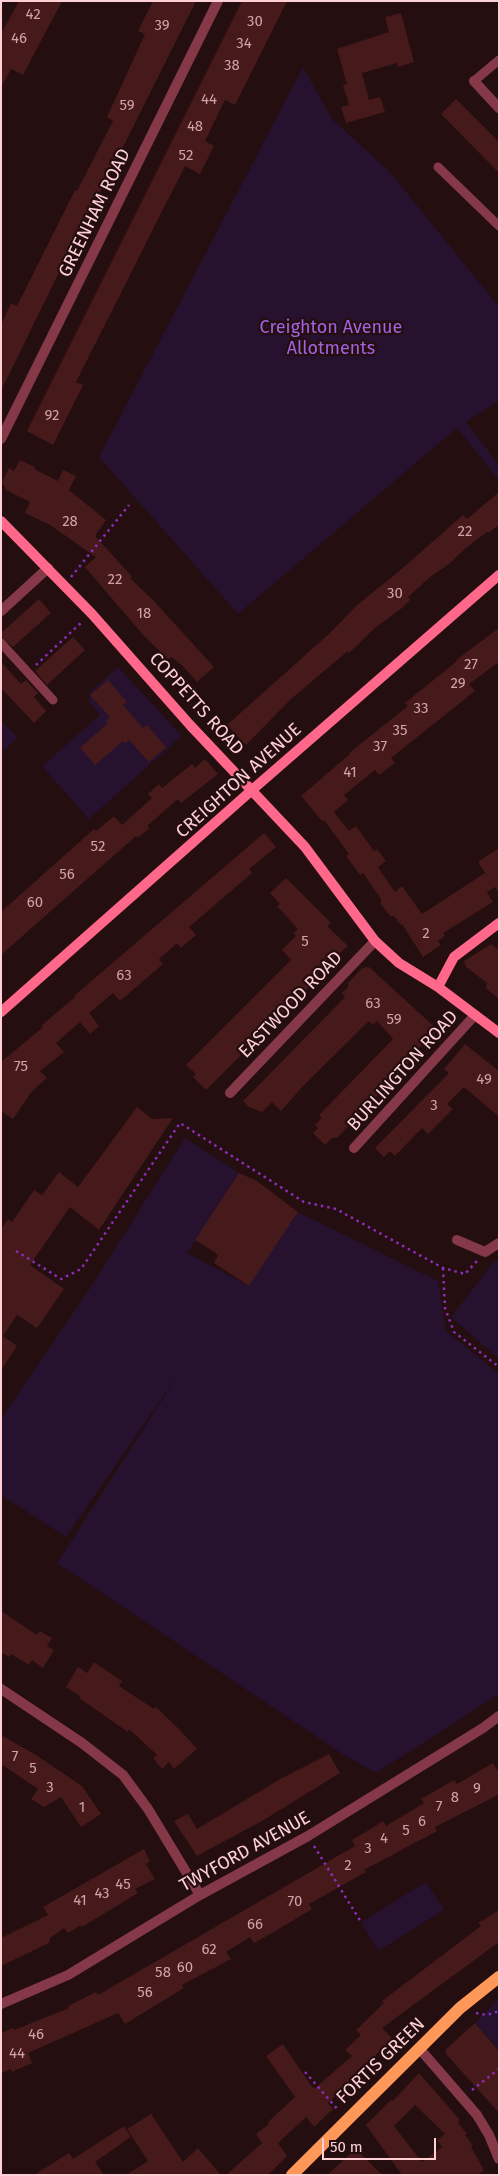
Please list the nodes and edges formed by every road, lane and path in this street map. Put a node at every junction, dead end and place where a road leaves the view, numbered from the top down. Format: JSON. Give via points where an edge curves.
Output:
{"nodes":[{"id":1,"x":218,"y":1,"type":"edge"},
{"id":2,"x":499,"y":60,"type":"edge"},
{"id":3,"x":474,"y":81,"type":"joint"},
{"id":4,"x":499,"y":108,"type":"edge"},
{"id":5,"x":438,"y":167,"type":"dead end"},
{"id":6,"x":499,"y":226,"type":"edge"},
{"id":7,"x":1,"y":438,"type":"edge"},
{"id":8,"x":129,"y":505,"type":"dead end"},
{"id":9,"x":1,"y":521,"type":"edge"},
{"id":10,"x":48,"y":568,"type":"junction"},
{"id":11,"x":499,"y":575,"type":"edge"},
{"id":12,"x":64,"y":586,"type":"junction"},
{"id":13,"x":1,"y":611,"type":"edge"},
{"id":14,"x":92,"y":614,"type":"junction"},
{"id":15,"x":1,"y":643,"type":"edge"},
{"id":16,"x":28,"y":672,"type":"junction"},
{"id":17,"x":53,"y":700,"type":"dead end"},
{"id":18,"x":252,"y":790,"type":"junction"},
{"id":19,"x":499,"y":924,"type":"edge"},
{"id":20,"x":375,"y":941,"type":"junction"},
{"id":21,"x":438,"y":987,"type":"junction"},
{"id":22,"x":1,"y":1012,"type":"edge"},
{"id":23,"x":475,"y":1015,"type":"junction"},
{"id":24,"x":499,"y":1033,"type":"edge"},
{"id":25,"x":230,"y":1092,"type":"dead end"},
{"id":26,"x":354,"y":1148,"type":"dead end"},
{"id":27,"x":457,"y":1240,"type":"dead end"},
{"id":28,"x":499,"y":1243,"type":"edge"},
{"id":29,"x":486,"y":1252,"type":"junction"},
{"id":30,"x":19,"y":1253,"type":"dead end"},
{"id":31,"x":443,"y":1268,"type":"junction"},
{"id":32,"x":499,"y":1367,"type":"edge"},
{"id":33,"x":1,"y":1689,"type":"edge"},
{"id":34,"x":499,"y":1716,"type":"edge"},
{"id":35,"x":308,"y":1836,"type":"junction"},
{"id":36,"x":200,"y":1895,"type":"junction"},
{"id":37,"x":361,"y":1922,"type":"dead end"},
{"id":38,"x":499,"y":1977,"type":"edge"},
{"id":39,"x":1,"y":2004,"type":"edge"},
{"id":40,"x":460,"y":2008,"type":"junction"},
{"id":41,"x":499,"y":2011,"type":"edge"},
{"id":42,"x":420,"y":2048,"type":"junction"},
{"id":43,"x":499,"y":2069,"type":"edge"},
{"id":44,"x":305,"y":2072,"type":"dead end"},
{"id":45,"x":463,"y":2097,"type":"junction"},
{"id":46,"x":346,"y":2120,"type":"junction"},
{"id":47,"x":499,"y":2159,"type":"edge"},
{"id":48,"x":292,"y":2175,"type":"edge"}],
"edges":[{"from":1,"to":7,"type":"street","name":"GREENHAM ROAD"},
{"from":2,"to":3,"type":"lane"},
{"from":3,"to":4,"type":"street"},
{"from":5,"to":6,"type":"lane"},
{"from":8,"to":12,"type":"path"},
{"from":9,"to":10,"type":"street","name":"COPPETTS ROAD"},
{"from":10,"to":12,"type":"street","name":"COPPETTS ROAD"},
{"from":10,"to":13,"type":"street"},
{"from":11,"to":18,"type":"street","name":"CREIGHTON AVENUE"},
{"from":12,"to":14,"type":"street","name":"COPPETTS ROAD"},
{"from":14,"to":16,"type":"path"},
{"from":14,"to":18,"type":"street","name":"COPPETTS ROAD","via":[[190,726]]},
{"from":15,"to":16,"type":"lane"},
{"from":16,"to":17,"type":"lane"},
{"from":18,"to":20,"type":"street","name":"COPPETTS ROAD","via":[[305,847]]},
{"from":18,"to":22,"type":"street","name":"CREIGHTON AVENUE"},
{"from":19,"to":21,"type":"street","via":[[454,957]]},
{"from":20,"to":21,"type":"street","name":"COPPETTS ROAD","via":[[399,963]]},
{"from":20,"to":25,"type":"street","name":"EASTWOOD ROAD"},
{"from":21,"to":23,"type":"street","name":"COPPETTS ROAD"},
{"from":23,"to":24,"type":"street","name":"COPPETTS ROAD"},
{"from":23,"to":26,"type":"street","name":"BURLINGTON ROAD"},
{"from":27,"to":29,"type":"street"},
{"from":28,"to":29,"type":"street"},
{"from":29,"to":31,"type":"path","via":[[465,1274]]},
{"from":30,"to":31,"type":"path","via":[[61,1279],[81,1269],[180,1123],[304,1202],[336,1209]]},
{"from":31,"to":32,"type":"path","via":[[446,1308],[454,1332]]},
{"from":33,"to":36,"type":"street","via":[[82,1743],[123,1775],[148,1809]]},
{"from":34,"to":35,"type":"street","name":"TWYFORD AVENUE"},
{"from":35,"to":36,"type":"street","name":"TWYFORD AVENUE"},
{"from":35,"to":37,"type":"path"},
{"from":36,"to":39,"type":"street","name":"TWYFORD AVENUE","via":[[68,1975]]},
{"from":38,"to":40,"type":"main road","name":"FORTIS GREEN"},
{"from":40,"to":41,"type":"path","via":[[487,2015]]},
{"from":40,"to":42,"type":"main road","name":"FORTIS GREEN"},
{"from":42,"to":45,"type":"street"},
{"from":42,"to":46,"type":"main road","name":"FORTIS GREEN"},
{"from":43,"to":45,"type":"path"},
{"from":44,"to":46,"type":"path"},
{"from":45,"to":47,"type":"street","via":[[489,2135]]},
{"from":46,"to":48,"type":"main road","name":"FORTIS GREEN"}]}
